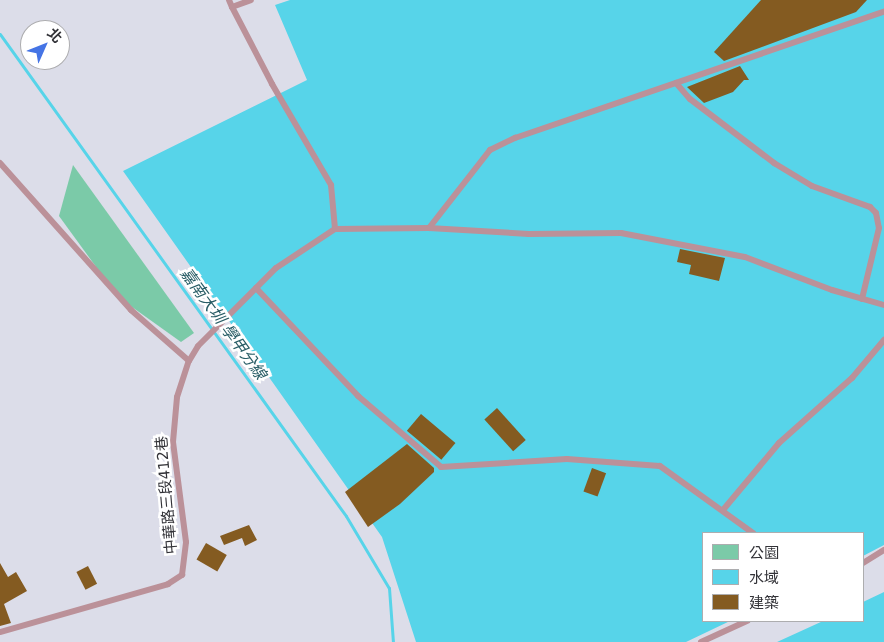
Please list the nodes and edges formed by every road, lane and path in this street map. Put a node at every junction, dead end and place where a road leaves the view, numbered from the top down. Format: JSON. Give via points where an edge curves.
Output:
{"nodes":[{"id":1,"x":229,"y":0,"type":"edge"},
{"id":2,"x":251,"y":0,"type":"edge"},
{"id":3,"x":232,"y":7,"type":"junction"},
{"id":4,"x":884,"y":12,"type":"edge"},
{"id":5,"x":676,"y":82,"type":"junction"},
{"id":6,"x":0,"y":163,"type":"edge"},
{"id":7,"x":429,"y":228,"type":"junction"},
{"id":8,"x":335,"y":229,"type":"junction"},
{"id":9,"x":256,"y":288,"type":"junction"},
{"id":10,"x":862,"y":299,"type":"junction"},
{"id":11,"x":884,"y":305,"type":"edge"},
{"id":12,"x":884,"y":340,"type":"edge"},
{"id":13,"x":188,"y":361,"type":"junction"},
{"id":14,"x":723,"y":510,"type":"junction"},
{"id":15,"x":752,"y":532,"type":"edge"},
{"id":16,"x":884,"y":550,"type":"edge"},
{"id":17,"x":864,"y":562,"type":"edge"},
{"id":18,"x":745,"y":622,"type":"edge"},
{"id":19,"x":0,"y":632,"type":"edge"},
{"id":20,"x":701,"y":642,"type":"edge"}],
"edges":[{"from":1,"to":3,"type":"lane"},
{"from":2,"to":3,"type":"lane"},
{"from":3,"to":8,"type":"lane","via":[[331,186]]},
{"from":4,"to":5,"type":"lane"},
{"from":5,"to":7,"type":"lane","via":[[515,138],[490,150]]},
{"from":5,"to":10,"type":"lane","via":[[690,98],[774,163],[812,186],[870,207],[876,213],[879,228]]},
{"from":6,"to":13,"type":"lane","via":[[131,310]]},
{"from":7,"to":8,"type":"lane"},
{"from":7,"to":10,"type":"lane","via":[[529,234],[622,233],[745,257]]},
{"from":8,"to":9,"type":"lane","name":"中華路三段412巷","via":[[304,247]]},
{"from":9,"to":13,"type":"lane","name":"中華路三段412巷"},
{"from":9,"to":14,"type":"lane","via":[[358,396],[403,438],[442,467],[567,459],[660,466]]},
{"from":10,"to":11,"type":"lane"},
{"from":12,"to":14,"type":"lane","via":[[852,378],[779,443]]},
{"from":13,"to":19,"type":"lane","name":"中華路三段412巷","via":[[177,397],[173,442],[186,542],[182,575],[168,584]]},
{"from":14,"to":15,"type":"lane"},
{"from":16,"to":17,"type":"lane"},
{"from":18,"to":20,"type":"lane"}]}
